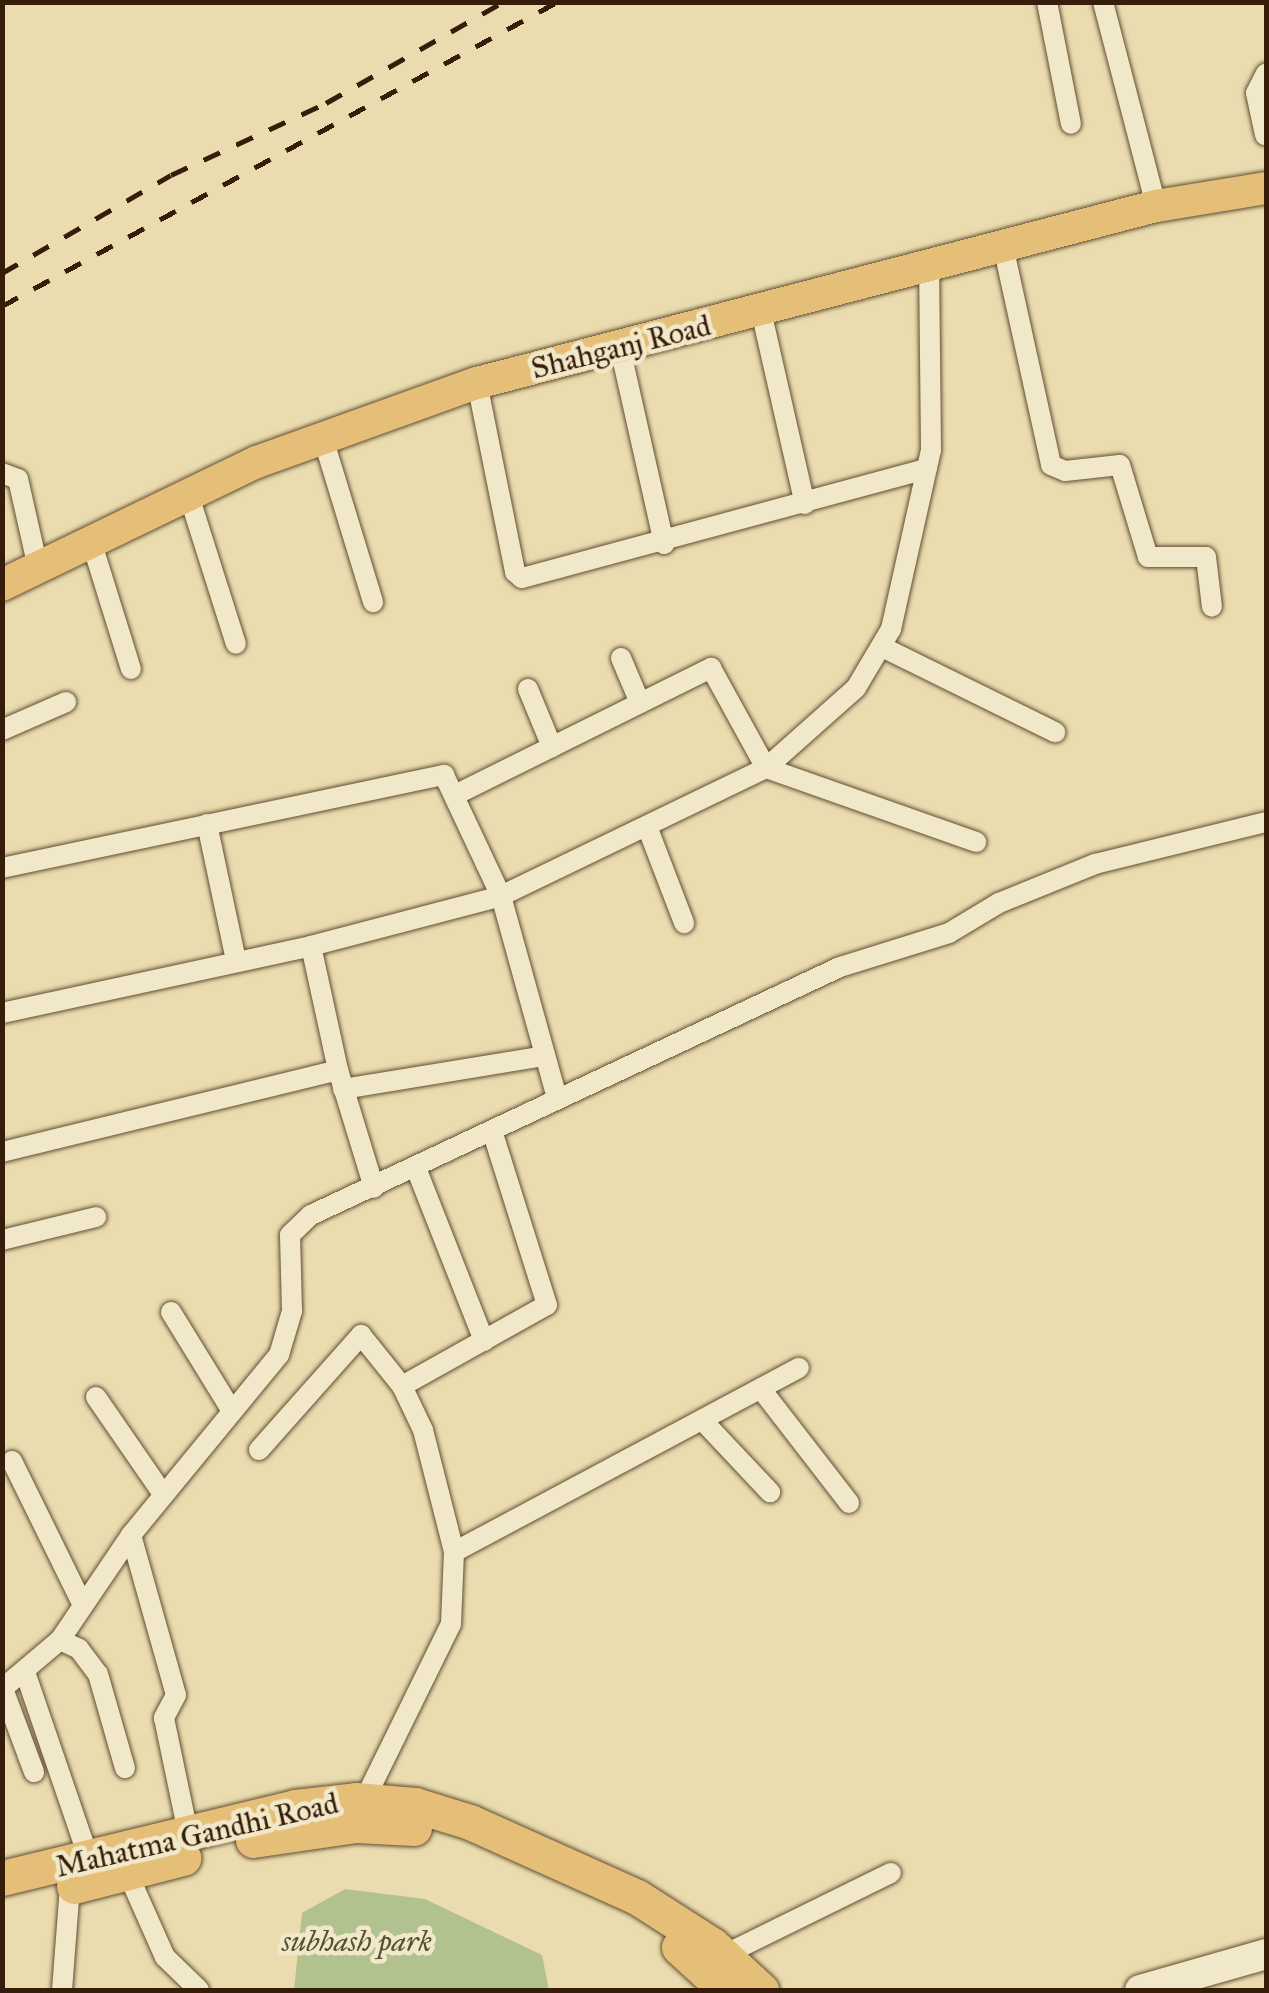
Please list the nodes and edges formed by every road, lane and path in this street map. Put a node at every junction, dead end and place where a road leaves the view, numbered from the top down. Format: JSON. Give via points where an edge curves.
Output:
{"nodes":[{"id":1,"x":1048,"y":2,"type":"edge"},
{"id":2,"x":1104,"y":2,"type":"edge"},
{"id":3,"x":1266,"y":73,"type":"edge"},
{"id":4,"x":1071,"y":124,"type":"dead end"},
{"id":5,"x":1265,"y":134,"type":"edge"},
{"id":6,"x":1266,"y":188,"type":"edge"},
{"id":7,"x":1156,"y":206,"type":"junction"},
{"id":8,"x":1003,"y":246,"type":"junction"},
{"id":9,"x":930,"y":266,"type":"junction"},
{"id":10,"x":761,"y":311,"type":"junction"},
{"id":11,"x":620,"y":348,"type":"junction"},
{"id":12,"x":477,"y":383,"type":"junction"},
{"id":13,"x":322,"y":435,"type":"junction"},
{"id":14,"x":927,"y":470,"type":"junction"},
{"id":15,"x":2,"y":473,"type":"edge"},
{"id":16,"x":190,"y":496,"type":"junction"},
{"id":17,"x":805,"y":504,"type":"junction"},
{"id":18,"x":92,"y":544,"type":"junction"},
{"id":19,"x":664,"y":544,"type":"junction"},
{"id":20,"x":38,"y":568,"type":"junction"},
{"id":21,"x":2,"y":585,"type":"edge"},
{"id":22,"x":373,"y":602,"type":"dead end"},
{"id":23,"x":1212,"y":607,"type":"dead end"},
{"id":24,"x":236,"y":644,"type":"dead end"},
{"id":25,"x":884,"y":648,"type":"junction"},
{"id":26,"x":621,"y":658,"type":"dead end"},
{"id":27,"x":131,"y":669,"type":"dead end"},
{"id":28,"x":528,"y":689,"type":"dead end"},
{"id":29,"x":66,"y":702,"type":"dead end"},
{"id":30,"x":640,"y":703,"type":"junction"},
{"id":31,"x":2,"y":730,"type":"edge"},
{"id":32,"x":1056,"y":732,"type":"dead end"},
{"id":33,"x":552,"y":747,"type":"junction"},
{"id":34,"x":766,"y":768,"type":"junction"},
{"id":35,"x":458,"y":794,"type":"junction"},
{"id":36,"x":1266,"y":822,"type":"edge"},
{"id":37,"x":206,"y":824,"type":"junction"},
{"id":38,"x":648,"y":829,"type":"junction"},
{"id":39,"x":976,"y":842,"type":"dead end"},
{"id":40,"x":2,"y":868,"type":"edge"},
{"id":41,"x":500,"y":896,"type":"junction"},
{"id":42,"x":684,"y":923,"type":"dead end"},
{"id":43,"x":311,"y":946,"type":"junction"},
{"id":44,"x":236,"y":960,"type":"junction"},
{"id":45,"x":2,"y":1014,"type":"edge"},
{"id":46,"x":545,"y":1056,"type":"junction"},
{"id":47,"x":341,"y":1080,"type":"junction"},
{"id":48,"x":557,"y":1098,"type":"junction"},
{"id":49,"x":492,"y":1131,"type":"junction"},
{"id":50,"x":2,"y":1152,"type":"edge"},
{"id":51,"x":416,"y":1168,"type":"junction"},
{"id":52,"x":374,"y":1188,"type":"junction"},
{"id":53,"x":96,"y":1217,"type":"dead end"},
{"id":54,"x":2,"y":1240,"type":"edge"},
{"id":55,"x":171,"y":1312,"type":"dead end"},
{"id":56,"x":484,"y":1341,"type":"junction"},
{"id":57,"x":798,"y":1368,"type":"dead end"},
{"id":58,"x":402,"y":1386,"type":"junction"},
{"id":59,"x":761,"y":1389,"type":"junction"},
{"id":60,"x":96,"y":1397,"type":"dead end"},
{"id":61,"x":232,"y":1411,"type":"junction"},
{"id":62,"x":702,"y":1421,"type":"junction"},
{"id":63,"x":260,"y":1450,"type":"dead end"},
{"id":64,"x":12,"y":1461,"type":"dead end"},
{"id":65,"x":770,"y":1492,"type":"dead end"},
{"id":66,"x":163,"y":1494,"type":"junction"},
{"id":67,"x":849,"y":1502,"type":"dead end"},
{"id":68,"x":132,"y":1535,"type":"junction"},
{"id":69,"x":454,"y":1552,"type":"junction"},
{"id":70,"x":82,"y":1603,"type":"junction"},
{"id":71,"x":60,"y":1640,"type":"junction"},
{"id":72,"x":25,"y":1672,"type":"junction"},
{"id":73,"x":3,"y":1687,"type":"edge"},
{"id":74,"x":125,"y":1768,"type":"dead end"},
{"id":75,"x":34,"y":1772,"type":"dead end"},
{"id":76,"x":364,"y":1801,"type":"junction"},
{"id":77,"x":188,"y":1834,"type":"junction"},
{"id":78,"x":79,"y":1873,"type":"junction"},
{"id":79,"x":892,"y":1873,"type":"dead end"},
{"id":80,"x":128,"y":1874,"type":"junction"},
{"id":81,"x":2,"y":1878,"type":"edge"},
{"id":82,"x":2,"y":1900,"type":"edge"},
{"id":83,"x":724,"y":1954,"type":"junction"},
{"id":84,"x":1262,"y":1964,"type":"edge"},
{"id":85,"x":62,"y":1990,"type":"edge"},
{"id":86,"x":199,"y":1990,"type":"edge"},
{"id":87,"x":726,"y":1990,"type":"edge"},
{"id":88,"x":761,"y":1990,"type":"edge"},
{"id":89,"x":1140,"y":1990,"type":"edge"},
{"id":90,"x":1204,"y":1990,"type":"edge"}],
"edges":[{"from":1,"to":4,"type":"street"},
{"from":2,"to":7,"type":"street"},
{"from":3,"to":5,"type":"street","via":[[1256,93]]},
{"from":6,"to":7,"type":"main road","name":"Shahganj Road"},
{"from":7,"to":8,"type":"main road","name":"Shahganj Road"},
{"from":8,"to":9,"type":"main road","name":"Shahganj Road"},
{"from":8,"to":23,"type":"street","via":[[1051,465],[1065,471],[1120,465],[1148,556],[1206,557]]},
{"from":9,"to":10,"type":"main road","name":"Shahganj Road"},
{"from":9,"to":14,"type":"street"},
{"from":10,"to":11,"type":"main road","name":"Shahganj Road"},
{"from":10,"to":17,"type":"street"},
{"from":11,"to":12,"type":"main road","name":"Shahganj Road"},
{"from":11,"to":19,"type":"street"},
{"from":12,"to":13,"type":"main road","name":"Shahganj Road"},
{"from":12,"to":19,"type":"street","via":[[518,576],[528,579]]},
{"from":13,"to":16,"type":"main road","name":"Shahganj Road"},
{"from":13,"to":22,"type":"street"},
{"from":14,"to":17,"type":"street"},
{"from":14,"to":25,"type":"street"},
{"from":15,"to":20,"type":"street","via":[[18,479]]},
{"from":16,"to":18,"type":"main road","name":"Shahganj Road"},
{"from":16,"to":24,"type":"street"},
{"from":17,"to":19,"type":"street"},
{"from":18,"to":20,"type":"main road","name":"Shahganj Road"},
{"from":18,"to":27,"type":"street"},
{"from":20,"to":21,"type":"main road","name":"Shahganj Road"},
{"from":25,"to":32,"type":"street"},
{"from":25,"to":34,"type":"street","via":[[840,705]]},
{"from":26,"to":30,"type":"street"},
{"from":28,"to":33,"type":"street"},
{"from":29,"to":31,"type":"street"},
{"from":30,"to":33,"type":"street"},
{"from":30,"to":34,"type":"street","via":[[714,669]]},
{"from":33,"to":35,"type":"street"},
{"from":34,"to":38,"type":"street"},
{"from":34,"to":39,"type":"street"},
{"from":35,"to":37,"type":"street","via":[[440,774]]},
{"from":35,"to":41,"type":"street"},
{"from":36,"to":48,"type":"street","via":[[1095,864],[999,903],[948,933],[840,968]]},
{"from":37,"to":40,"type":"street"},
{"from":37,"to":44,"type":"street"},
{"from":38,"to":41,"type":"street"},
{"from":38,"to":42,"type":"street"},
{"from":41,"to":43,"type":"street"},
{"from":41,"to":46,"type":"street"},
{"from":43,"to":44,"type":"street"},
{"from":43,"to":47,"type":"street"},
{"from":44,"to":45,"type":"street"},
{"from":46,"to":47,"type":"street"},
{"from":46,"to":48,"type":"street"},
{"from":47,"to":50,"type":"street"},
{"from":47,"to":52,"type":"street"},
{"from":48,"to":49,"type":"street"},
{"from":49,"to":51,"type":"street"},
{"from":49,"to":56,"type":"street","via":[[549,1296],[546,1308]]},
{"from":51,"to":52,"type":"street"},
{"from":51,"to":56,"type":"street"},
{"from":52,"to":61,"type":"street","via":[[295,1228],[285,1340]]},
{"from":53,"to":54,"type":"street"},
{"from":55,"to":61,"type":"street"},
{"from":56,"to":58,"type":"street"},
{"from":57,"to":59,"type":"street"},
{"from":58,"to":63,"type":"street","via":[[366,1336],[355,1336]]},
{"from":58,"to":69,"type":"street","via":[[423,1430]]},
{"from":59,"to":62,"type":"street"},
{"from":59,"to":67,"type":"street"},
{"from":60,"to":66,"type":"street"},
{"from":61,"to":66,"type":"street"},
{"from":62,"to":65,"type":"street"},
{"from":62,"to":69,"type":"street"},
{"from":64,"to":70,"type":"street"},
{"from":66,"to":68,"type":"street"},
{"from":68,"to":70,"type":"street"},
{"from":68,"to":77,"type":"street","via":[[176,1694],[164,1718]]},
{"from":69,"to":76,"type":"street","via":[[448,1634]]},
{"from":70,"to":71,"type":"street"},
{"from":71,"to":72,"type":"street"},
{"from":71,"to":74,"type":"street","via":[[80,1648],[98,1674]]},
{"from":72,"to":73,"type":"street"},
{"from":72,"to":78,"type":"street"},
{"from":73,"to":75,"type":"street"},
{"from":76,"to":77,"type":"highway","name":"Mahatma Gandhi Road","via":[[294,1807]]},
{"from":76,"to":83,"type":"highway","name":"Mahatma Gandhi Road","via":[[415,1805],[470,1822],[588,1872]]},
{"from":77,"to":78,"type":"highway","name":"Mahatma Gandhi Road"},
{"from":78,"to":80,"type":"highway","name":"Mahatma Gandhi Road"},
{"from":78,"to":81,"type":"highway","name":"Mahatma Gandhi Road"},
{"from":78,"to":82,"type":"highway","name":"Mahatma Gandhi Road"},
{"from":78,"to":85,"type":"street"},
{"from":79,"to":83,"type":"street"},
{"from":80,"to":86,"type":"street","via":[[165,1957]]},
{"from":80,"to":87,"type":"highway","name":"Mahatma Gandhi Road","via":[[281,1833],[356,1825],[420,1828],[595,1897],[666,1938]]},
{"from":83,"to":88,"type":"highway","name":"Mahatma Gandhi Road"},
{"from":84,"to":89,"type":"main road"},
{"from":84,"to":90,"type":"main road"}]}
